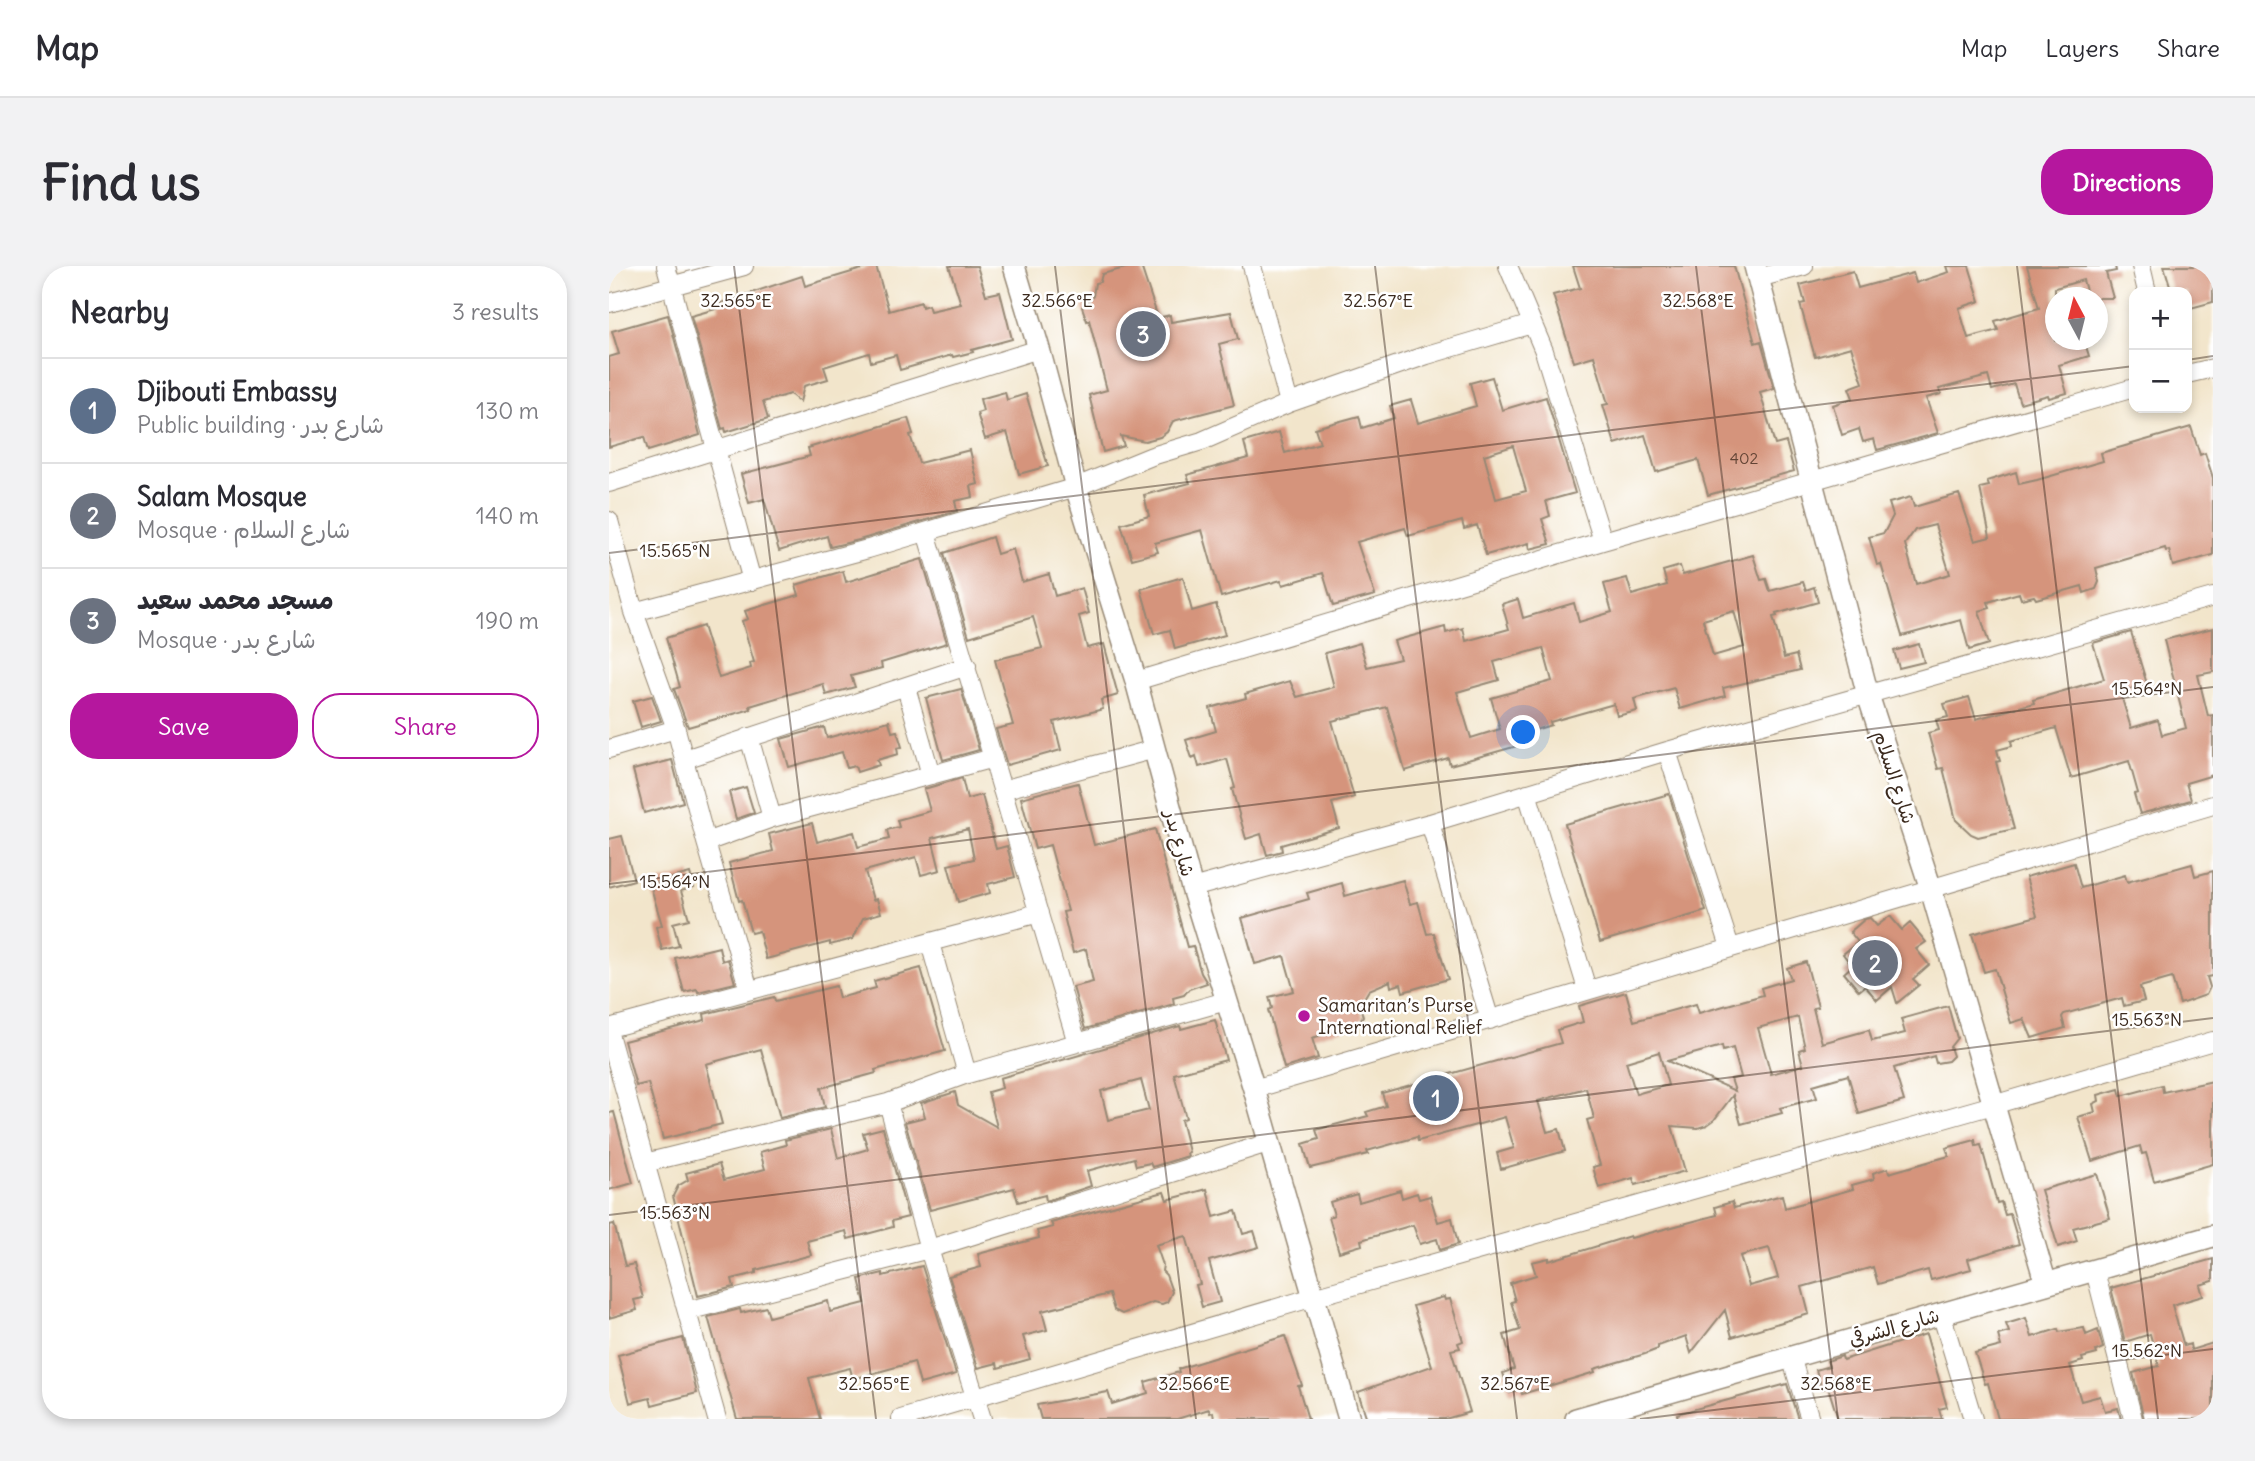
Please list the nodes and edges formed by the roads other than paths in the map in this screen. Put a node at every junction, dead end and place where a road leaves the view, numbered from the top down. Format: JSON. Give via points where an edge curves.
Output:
{"nodes":[{"id":1,"x":666,"y":266,"type":"edge"},
{"id":2,"x":744,"y":266,"type":"edge"},
{"id":3,"x":1014,"y":266,"type":"edge"},
{"id":4,"x":1252,"y":266,"type":"edge"},
{"id":5,"x":1508,"y":266,"type":"edge"},
{"id":6,"x":1804,"y":266,"type":"edge"},
{"id":7,"x":2140,"y":266,"type":"edge"},
{"id":8,"x":1756,"y":272,"type":"edge"},
{"id":9,"x":672,"y":286,"type":"junction"},
{"id":10,"x":2146,"y":287,"type":"edge"},
{"id":11,"x":609,"y":303,"type":"edge"},
{"id":12,"x":1532,"y":324,"type":"junction"},
{"id":13,"x":1039,"y":349,"type":"junction"},
{"id":14,"x":2213,"y":368,"type":"edge"},
{"id":15,"x":2192,"y":373,"type":"edge"},
{"id":16,"x":2129,"y":389,"type":"edge"},
{"id":17,"x":1289,"y":403,"type":"junction"},
{"id":18,"x":716,"y":451,"type":"junction"},
{"id":19,"x":1810,"y":481,"type":"junction"},
{"id":20,"x":609,"y":483,"type":"edge"},
{"id":21,"x":1076,"y":487,"type":"junction"},
{"id":22,"x":609,"y":520,"type":"edge"},
{"id":23,"x":926,"y":533,"type":"junction"},
{"id":24,"x":1603,"y":541,"type":"junction"},
{"id":25,"x":752,"y":581,"type":"junction"},
{"id":26,"x":2213,"y":597,"type":"edge"},
{"id":27,"x":634,"y":612,"type":"junction"},
{"id":28,"x":967,"y":666,"type":"junction"},
{"id":29,"x":1136,"y":681,"type":"junction"},
{"id":30,"x":906,"y":687,"type":"junction"},
{"id":31,"x":1868,"y":695,"type":"junction"},
{"id":32,"x":676,"y":729,"type":"junction"},
{"id":33,"x":749,"y":737,"type":"junction"},
{"id":34,"x":609,"y":749,"type":"edge"},
{"id":35,"x":1154,"y":749,"type":"junction"},
{"id":36,"x":1667,"y":751,"type":"junction"},
{"id":37,"x":993,"y":758,"type":"junction"},
{"id":38,"x":685,"y":759,"type":"junction"},
{"id":39,"x":931,"y":775,"type":"junction"},
{"id":40,"x":1002,"y":790,"type":"junction"},
{"id":41,"x":1527,"y":793,"type":"junction"},
{"id":42,"x":2213,"y":805,"type":"edge"},
{"id":43,"x":772,"y":818,"type":"junction"},
{"id":44,"x":1430,"y":823,"type":"junction"},
{"id":45,"x":706,"y":842,"type":"junction"},
{"id":46,"x":1930,"y":886,"type":"junction"},
{"id":47,"x":1192,"y":888,"type":"junction"},
{"id":48,"x":1039,"y":913,"type":"junction"},
{"id":49,"x":930,"y":943,"type":"junction"},
{"id":50,"x":1730,"y":947,"type":"junction"},
{"id":51,"x":1587,"y":989,"type":"junction"},
{"id":52,"x":749,"y":990,"type":"junction"},
{"id":53,"x":1226,"y":1001,"type":"junction"},
{"id":54,"x":1490,"y":1020,"type":"junction"},
{"id":55,"x":609,"y":1028,"type":"edge"},
{"id":56,"x":609,"y":1034,"type":"edge"},
{"id":57,"x":2213,"y":1041,"type":"edge"},
{"id":58,"x":1077,"y":1043,"type":"junction"},
{"id":59,"x":613,"y":1061,"type":"edge"},
{"id":60,"x":967,"y":1074,"type":"junction"},
{"id":61,"x":1254,"y":1089,"type":"junction"},
{"id":62,"x":888,"y":1103,"type":"junction"},
{"id":63,"x":1993,"y":1105,"type":"junction"},
{"id":64,"x":1268,"y":1143,"type":"junction"},
{"id":65,"x":645,"y":1163,"type":"junction"},
{"id":66,"x":2213,"y":1236,"type":"edge"},
{"id":67,"x":929,"y":1249,"type":"junction"},
{"id":68,"x":2095,"y":1271,"type":"junction"},
{"id":69,"x":2046,"y":1284,"type":"junction"},
{"id":70,"x":1314,"y":1297,"type":"junction"},
{"id":71,"x":687,"y":1311,"type":"junction"},
{"id":72,"x":1941,"y":1313,"type":"junction"},
{"id":73,"x":1791,"y":1357,"type":"junction"},
{"id":74,"x":976,"y":1398,"type":"junction"},
{"id":75,"x":717,"y":1419,"type":"edge"},
{"id":76,"x":901,"y":1419,"type":"edge"},
{"id":77,"x":982,"y":1419,"type":"edge"},
{"id":78,"x":1349,"y":1419,"type":"edge"},
{"id":79,"x":1576,"y":1419,"type":"edge"},
{"id":80,"x":1810,"y":1419,"type":"edge"},
{"id":81,"x":1973,"y":1419,"type":"edge"},
{"id":82,"x":2133,"y":1419,"type":"edge"}],
"edges":[{"from":1,"to":9,"type":"street"},
{"from":2,"to":9,"type":"street"},
{"from":3,"to":13,"type":"street","name":"شارع بدر"},
{"from":4,"to":17,"type":"street"},
{"from":5,"to":12,"type":"street"},
{"from":6,"to":8,"type":"street"},
{"from":7,"to":10,"type":"street"},
{"from":8,"to":19,"type":"street","name":"شارع السلام"},
{"from":9,"to":11,"type":"street"},
{"from":9,"to":18,"type":"street"},
{"from":12,"to":17,"type":"street"},
{"from":12,"to":24,"type":"street"},
{"from":13,"to":18,"type":"street"},
{"from":13,"to":21,"type":"street","name":"شارع بدر"},
{"from":14,"to":15,"type":"street"},
{"from":16,"to":19,"type":"street"},
{"from":17,"to":21,"type":"street"},
{"from":18,"to":20,"type":"street"},
{"from":18,"to":25,"type":"street"},
{"from":19,"to":24,"type":"street"},
{"from":19,"to":31,"type":"street","name":"شارع السلام"},
{"from":21,"to":23,"type":"street"},
{"from":21,"to":29,"type":"street","name":"شارع بدر"},
{"from":22,"to":27,"type":"street"},
{"from":23,"to":25,"type":"street"},
{"from":23,"to":28,"type":"street"},
{"from":24,"to":29,"type":"street"},
{"from":25,"to":27,"type":"street"},
{"from":26,"to":31,"type":"street"},
{"from":27,"to":32,"type":"street"},
{"from":28,"to":30,"type":"street"},
{"from":28,"to":37,"type":"street"},
{"from":29,"to":35,"type":"street","name":"شارع بدر"},
{"from":30,"to":33,"type":"street"},
{"from":30,"to":39,"type":"street"},
{"from":31,"to":36,"type":"street"},
{"from":31,"to":46,"type":"street","name":"شارع السلام"},
{"from":32,"to":34,"type":"street"},
{"from":32,"to":38,"type":"street"},
{"from":33,"to":38,"type":"street"},
{"from":33,"to":43,"type":"street"},
{"from":35,"to":40,"type":"street"},
{"from":35,"to":47,"type":"street","name":"شارع بدر"},
{"from":36,"to":41,"type":"street"},
{"from":36,"to":50,"type":"street"},
{"from":37,"to":39,"type":"street"},
{"from":37,"to":40,"type":"street"},
{"from":38,"to":45,"type":"street"},
{"from":39,"to":43,"type":"street"},
{"from":40,"to":48,"type":"street"},
{"from":41,"to":44,"type":"street"},
{"from":41,"to":51,"type":"street"},
{"from":42,"to":46,"type":"street"},
{"from":43,"to":45,"type":"street"},
{"from":44,"to":47,"type":"street"},
{"from":44,"to":54,"type":"street"},
{"from":45,"to":52,"type":"street"},
{"from":46,"to":50,"type":"street"},
{"from":46,"to":63,"type":"street","name":"شارع السلام"},
{"from":47,"to":53,"type":"street","name":"شارع بدر"},
{"from":48,"to":49,"type":"street"},
{"from":48,"to":58,"type":"street"},
{"from":49,"to":52,"type":"street"},
{"from":49,"to":60,"type":"street"},
{"from":50,"to":51,"type":"street"},
{"from":51,"to":54,"type":"street"},
{"from":52,"to":55,"type":"street"},
{"from":53,"to":58,"type":"street"},
{"from":53,"to":61,"type":"street","name":"شارع بدر"},
{"from":54,"to":61,"type":"street"},
{"from":56,"to":59,"type":"street"},
{"from":57,"to":63,"type":"street"},
{"from":58,"to":60,"type":"street"},
{"from":59,"to":65,"type":"street"},
{"from":60,"to":62,"type":"street"},
{"from":61,"to":64,"type":"street","name":"شارع بدر"},
{"from":62,"to":65,"type":"street"},
{"from":62,"to":67,"type":"street"},
{"from":63,"to":69,"type":"street","name":"شارع السلام"},
{"from":63,"to":70,"type":"street"},
{"from":64,"to":67,"type":"street"},
{"from":64,"to":70,"type":"street","name":"شارع بدر"},
{"from":65,"to":71,"type":"street"},
{"from":66,"to":68,"type":"street","name":"شارع الشرقي"},
{"from":67,"to":71,"type":"street"},
{"from":67,"to":74,"type":"street"},
{"from":68,"to":69,"type":"street","name":"شارع الشرقي"},
{"from":68,"to":82,"type":"street"},
{"from":69,"to":72,"type":"street","name":"شارع الشرقي"},
{"from":70,"to":74,"type":"street"},
{"from":70,"to":78,"type":"street","name":"شارع بدر"},
{"from":71,"to":75,"type":"street"},
{"from":72,"to":73,"type":"street","name":"شارع الشرقي"},
{"from":72,"to":81,"type":"street"},
{"from":73,"to":79,"type":"street","name":"شارع الشرقي"},
{"from":73,"to":80,"type":"street"},
{"from":74,"to":76,"type":"street"},
{"from":74,"to":77,"type":"street"}]}
